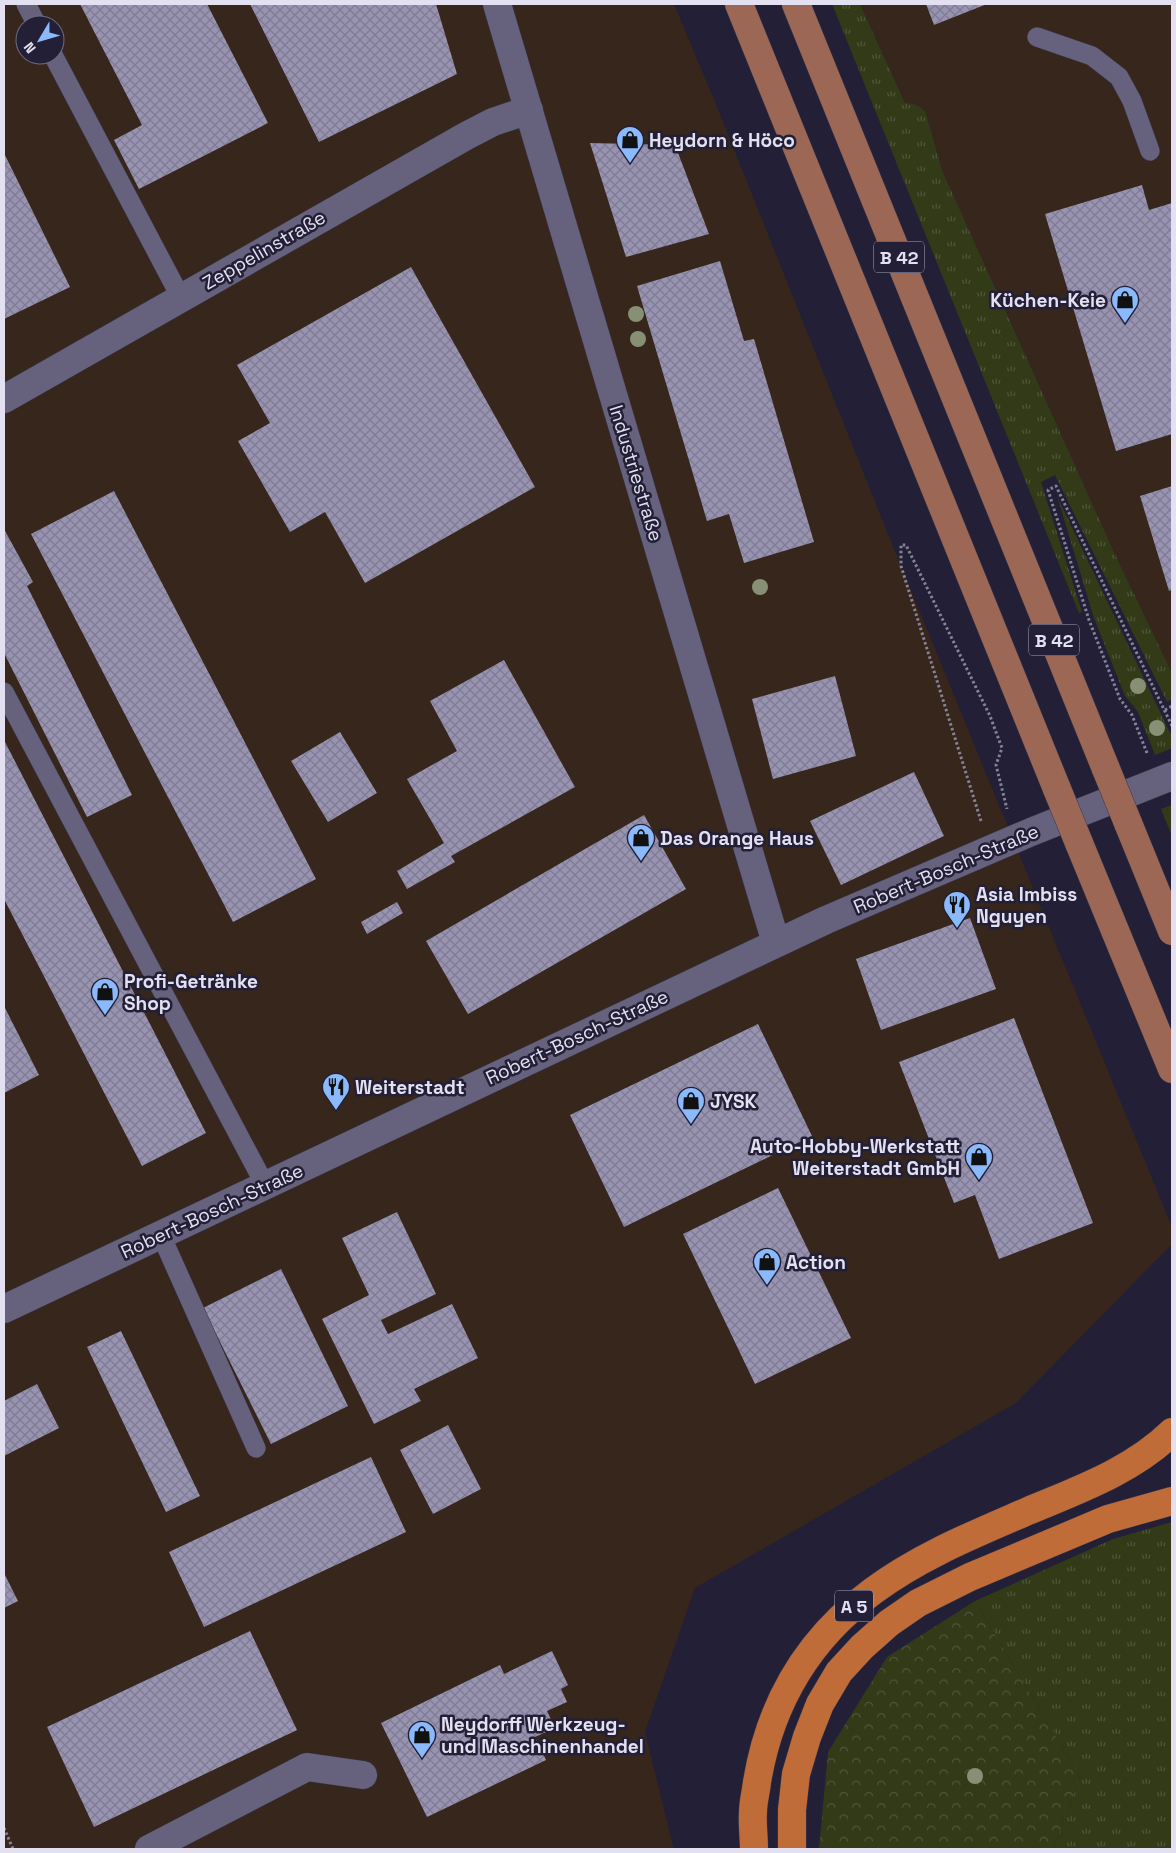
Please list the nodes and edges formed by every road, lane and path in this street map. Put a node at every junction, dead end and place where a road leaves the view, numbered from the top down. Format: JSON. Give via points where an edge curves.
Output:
{"nodes":[{"id":1,"x":497,"y":4,"type":"edge"},
{"id":2,"x":740,"y":4,"type":"edge"},
{"id":3,"x":796,"y":4,"type":"edge"},
{"id":4,"x":1037,"y":37,"type":"dead end"},
{"id":5,"x":58,"y":65,"type":"edge"},
{"id":6,"x":529,"y":110,"type":"junction"},
{"id":7,"x":1150,"y":151,"type":"dead end"},
{"id":8,"x":181,"y":298,"type":"junction"},
{"id":9,"x":4,"y":399,"type":"edge"},
{"id":10,"x":4,"y":692,"type":"edge"},
{"id":11,"x":1172,"y":706,"type":"edge"},
{"id":12,"x":1165,"y":710,"type":"junction"},
{"id":13,"x":1172,"y":726,"type":"edge"},
{"id":14,"x":1160,"y":772,"type":"edge"},
{"id":15,"x":1006,"y":808,"type":"dead end"},
{"id":16,"x":989,"y":849,"type":"junction"},
{"id":17,"x":1172,"y":931,"type":"edge"},
{"id":18,"x":776,"y":943,"type":"junction"},
{"id":19,"x":1172,"y":1069,"type":"edge"},
{"id":20,"x":265,"y":1185,"type":"junction"},
{"id":21,"x":161,"y":1235,"type":"junction"},
{"id":22,"x":4,"y":1309,"type":"edge"},
{"id":23,"x":1172,"y":1432,"type":"edge"},
{"id":24,"x":256,"y":1448,"type":"dead end"},
{"id":25,"x":1172,"y":1501,"type":"edge"},
{"id":26,"x":363,"y":1776,"type":"dead end"},
{"id":27,"x":4,"y":1828,"type":"edge"},
{"id":28,"x":13,"y":1849,"type":"edge"},
{"id":29,"x":149,"y":1849,"type":"edge"},
{"id":30,"x":754,"y":1849,"type":"edge"},
{"id":31,"x":792,"y":1849,"type":"edge"}],
"edges":[{"from":1,"to":6,"type":"street","name":"Industriestraße"},
{"from":2,"to":19,"type":"main road","number":"B 42","bridge":true},
{"from":3,"to":17,"type":"main road","number":"B 42","bridge":true},
{"from":4,"to":7,"type":"lane","via":[[1092,56],[1119,77]]},
{"from":5,"to":8,"type":"lane"},
{"from":6,"to":8,"type":"street","name":"Zeppelinstraße","via":[[493,122],[466,136]]},
{"from":6,"to":18,"type":"street","name":"Industriestraße"},
{"from":8,"to":9,"type":"street","name":"Zeppelinstraße"},
{"from":10,"to":20,"type":"lane"},
{"from":11,"to":12,"type":"path"},
{"from":12,"to":13,"type":"path"},
{"from":12,"to":14,"type":"path","via":[[1056,486],[1048,490],[1089,620],[1120,699],[1132,715]]},
{"from":14,"to":16,"type":"street","name":"Robert-Bosch-Straße"},
{"from":15,"to":16,"type":"path","via":[[996,765],[1002,748],[990,716],[906,545],[901,545],[901,566]]},
{"from":16,"to":18,"type":"street","name":"Robert-Bosch-Straße"},
{"from":18,"to":20,"type":"street","name":"Robert-Bosch-Straße"},
{"from":20,"to":21,"type":"street","name":"Robert-Bosch-Straße"},
{"from":21,"to":22,"type":"street","name":"Robert-Bosch-Straße"},
{"from":21,"to":24,"type":"lane"},
{"from":23,"to":30,"type":"highway","number":"A 5","via":[[1131,1464],[955,1543],[914,1565],[874,1590],[842,1616],[799,1667],[774,1714],[761,1760],[753,1812]]},
{"from":25,"to":31,"type":"highway","via":[[1108,1519],[970,1578],[918,1603],[862,1647],[840,1672],[820,1704],[806,1737],[796,1774]]},
{"from":26,"to":29,"type":"street","via":[[307,1766]]},
{"from":27,"to":28,"type":"path"}]}
